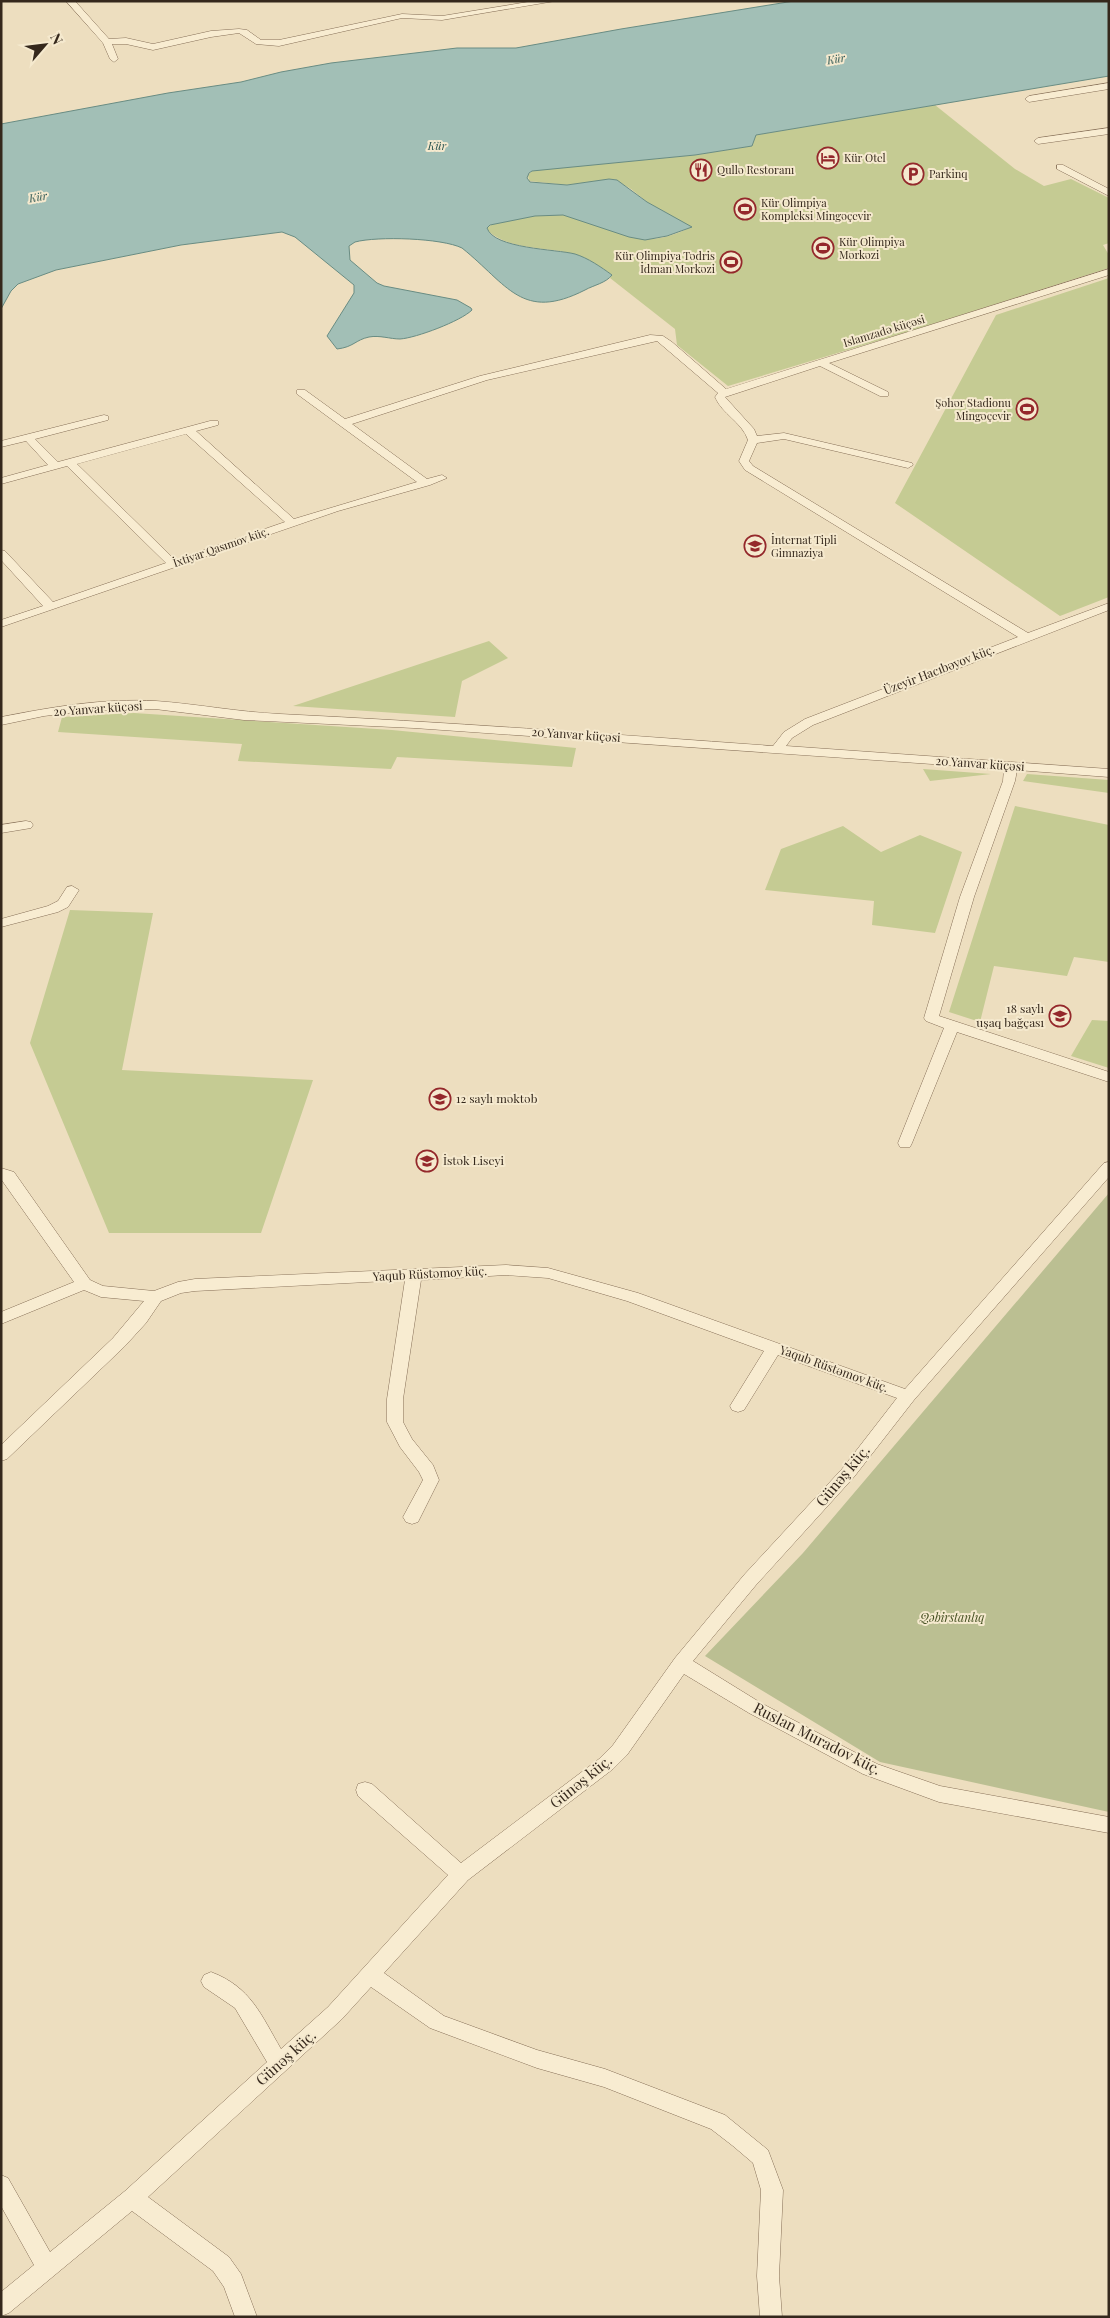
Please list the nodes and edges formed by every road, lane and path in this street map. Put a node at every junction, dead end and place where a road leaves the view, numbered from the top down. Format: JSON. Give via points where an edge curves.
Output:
{"nodes":[{"id":1,"x":70,"y":1,"type":"edge"},
{"id":2,"x":551,"y":1,"type":"edge"},
{"id":3,"x":107,"y":42,"type":"junction"},
{"id":4,"x":114,"y":60,"type":"dead end"},
{"id":5,"x":1107,"y":87,"type":"edge"},
{"id":6,"x":1029,"y":99,"type":"dead end"},
{"id":7,"x":1109,"y":131,"type":"edge"},
{"id":8,"x":1038,"y":141,"type":"dead end"},
{"id":9,"x":1060,"y":167,"type":"dead end"},
{"id":10,"x":1109,"y":193,"type":"edge"},
{"id":11,"x":1109,"y":272,"type":"edge"},
{"id":12,"x":821,"y":363,"type":"junction"},
{"id":13,"x":301,"y":392,"type":"dead end"},
{"id":14,"x":724,"y":393,"type":"junction"},
{"id":15,"x":884,"y":394,"type":"dead end"},
{"id":16,"x":104,"y":418,"type":"dead end"},
{"id":17,"x":214,"y":423,"type":"dead end"},
{"id":18,"x":344,"y":423,"type":"junction"},
{"id":19,"x":188,"y":430,"type":"junction"},
{"id":20,"x":28,"y":437,"type":"junction"},
{"id":21,"x":753,"y":440,"type":"junction"},
{"id":22,"x":1,"y":444,"type":"edge"},
{"id":23,"x":69,"y":462,"type":"junction"},
{"id":24,"x":908,"y":465,"type":"dead end"},
{"id":25,"x":55,"y":466,"type":"junction"},
{"id":26,"x":442,"y":478,"type":"dead end"},
{"id":27,"x":1,"y":481,"type":"edge"},
{"id":28,"x":426,"y":483,"type":"junction"},
{"id":29,"x":292,"y":523,"type":"junction"},
{"id":30,"x":1,"y":554,"type":"edge"},
{"id":31,"x":172,"y":564,"type":"junction"},
{"id":32,"x":50,"y":606,"type":"junction"},
{"id":33,"x":1109,"y":606,"type":"edge"},
{"id":34,"x":1,"y":624,"type":"edge"},
{"id":35,"x":1026,"y":637,"type":"junction"},
{"id":36,"x":1,"y":721,"type":"edge"},
{"id":37,"x":777,"y":749,"type":"junction"},
{"id":38,"x":1011,"y":766,"type":"junction"},
{"id":39,"x":1109,"y":773,"type":"edge"},
{"id":40,"x":26,"y":825,"type":"dead end"},
{"id":41,"x":1,"y":829,"type":"edge"},
{"id":42,"x":72,"y":890,"type":"dead end"},
{"id":43,"x":1,"y":923,"type":"edge"},
{"id":44,"x":952,"y":1026,"type":"junction"},
{"id":45,"x":1109,"y":1077,"type":"edge"},
{"id":46,"x":905,"y":1143,"type":"dead end"},
{"id":47,"x":1109,"y":1167,"type":"edge"},
{"id":48,"x":1,"y":1173,"type":"edge"},
{"id":49,"x":414,"y":1274,"type":"junction"},
{"id":50,"x":84,"y":1284,"type":"junction"},
{"id":51,"x":155,"y":1297,"type":"junction"},
{"id":52,"x":1,"y":1318,"type":"edge"},
{"id":53,"x":774,"y":1348,"type":"junction"},
{"id":54,"x":908,"y":1396,"type":"junction"},
{"id":55,"x":738,"y":1406,"type":"dead end"},
{"id":56,"x":1,"y":1455,"type":"edge"},
{"id":57,"x":412,"y":1517,"type":"dead end"},
{"id":58,"x":681,"y":1663,"type":"junction"},
{"id":59,"x":365,"y":1790,"type":"dead end"},
{"id":60,"x":1109,"y":1825,"type":"edge"},
{"id":61,"x":461,"y":1874,"type":"junction"},
{"id":62,"x":370,"y":1975,"type":"junction"},
{"id":63,"x":210,"y":1981,"type":"dead end"},
{"id":64,"x":279,"y":2064,"type":"junction"},
{"id":65,"x":1,"y":2185,"type":"edge"},
{"id":66,"x":132,"y":2198,"type":"junction"},
{"id":67,"x":47,"y":2268,"type":"junction"},
{"id":68,"x":1,"y":2306,"type":"edge"},
{"id":69,"x":246,"y":2317,"type":"edge"},
{"id":70,"x":772,"y":2317,"type":"edge"}],
"edges":[{"from":1,"to":3,"type":"street"},
{"from":2,"to":3,"type":"street","via":[[442,18],[402,16],[279,43],[259,42],[239,31],[153,47],[126,41]]},
{"from":3,"to":4,"type":"street"},
{"from":5,"to":6,"type":"street"},
{"from":7,"to":8,"type":"street"},
{"from":9,"to":10,"type":"street"},
{"from":11,"to":12,"type":"street","name":"Islamzadə küçəsi"},
{"from":12,"to":14,"type":"street","name":"Islamzadə küçəsi"},
{"from":12,"to":15,"type":"street"},
{"from":13,"to":18,"type":"street"},
{"from":14,"to":18,"type":"street","via":[[668,344],[658,338],[650,338],[484,378]]},
{"from":14,"to":21,"type":"street","via":[[720,397],[722,402],[750,431]]},
{"from":16,"to":20,"type":"street"},
{"from":17,"to":19,"type":"street"},
{"from":18,"to":28,"type":"street"},
{"from":19,"to":23,"type":"street"},
{"from":19,"to":29,"type":"street"},
{"from":20,"to":22,"type":"street"},
{"from":20,"to":25,"type":"street"},
{"from":21,"to":24,"type":"street","via":[[784,436]]},
{"from":21,"to":35,"type":"street","via":[[744,462],[749,468]]},
{"from":23,"to":25,"type":"street"},
{"from":23,"to":31,"type":"street"},
{"from":25,"to":27,"type":"street"},
{"from":26,"to":28,"type":"street","name":"İxtiyar Qasımov küç."},
{"from":28,"to":29,"type":"street","name":"İxtiyar Qasımov küç."},
{"from":29,"to":31,"type":"street","name":"İxtiyar Qasımov küç."},
{"from":30,"to":32,"type":"street"},
{"from":31,"to":32,"type":"street","name":"İxtiyar Qasımov küç."},
{"from":32,"to":34,"type":"street","name":"İxtiyar Qasımov küç."},
{"from":33,"to":35,"type":"street","name":"Üzeyir Hacıbəyov küç."},
{"from":35,"to":37,"type":"street","name":"Üzeyir Hacıbəyov küç.","via":[[809,722],[788,735]]},
{"from":36,"to":37,"type":"street","name":"20 Yanvar küçəsi","via":[[85,707],[156,706],[244,716],[414,724]]},
{"from":37,"to":38,"type":"street","name":"20 Yanvar küçəsi"},
{"from":38,"to":39,"type":"street","name":"20 Yanvar küçəsi"},
{"from":38,"to":44,"type":"street","via":[[1009,781],[967,897],[931,1018]]},
{"from":40,"to":41,"type":"street"},
{"from":42,"to":43,"type":"street","via":[[63,904]]},
{"from":44,"to":45,"type":"street"},
{"from":44,"to":46,"type":"street"},
{"from":47,"to":54,"type":"street","name":"Günəş küç."},
{"from":48,"to":50,"type":"street","via":[[9,1176]]},
{"from":49,"to":51,"type":"street","name":"Yaqub Rüstəmov küç.","via":[[195,1285]]},
{"from":49,"to":53,"type":"street","name":"Yaqub Rüstəmov küç.","via":[[506,1270],[548,1273],[632,1297]]},
{"from":49,"to":57,"type":"street","via":[[394,1399],[395,1422],[431,1480]]},
{"from":50,"to":51,"type":"street","via":[[101,1291]]},
{"from":50,"to":52,"type":"street"},
{"from":51,"to":56,"type":"street","via":[[119,1342]]},
{"from":53,"to":54,"type":"street","name":"Yaqub Rüstəmov küç."},
{"from":53,"to":55,"type":"street"},
{"from":54,"to":58,"type":"street","name":"Günəş küç.","via":[[848,1473],[750,1580]]},
{"from":58,"to":60,"type":"street","name":"Ruslan Muradov küç.","via":[[754,1708],[870,1769],[939,1794]]},
{"from":58,"to":61,"type":"street","name":"Günəş küç.","via":[[620,1750],[606,1764]]},
{"from":59,"to":61,"type":"street"},
{"from":61,"to":62,"type":"street","name":"Günəş küç."},
{"from":62,"to":64,"type":"street","name":"Günəş küç.","via":[[335,2013]]},
{"from":62,"to":70,"type":"street","via":[[437,2022],[537,2059],[614,2082],[718,2122],[740,2139],[761,2157],[772,2190],[768,2276]]},
{"from":63,"to":64,"type":"street","via":[[242,2002]]},
{"from":64,"to":66,"type":"street","name":"Günəş küç."},
{"from":65,"to":67,"type":"street"},
{"from":66,"to":67,"type":"street","name":"Günəş küç."},
{"from":66,"to":69,"type":"street","via":[[220,2264],[233,2281]]},
{"from":67,"to":68,"type":"street","name":"Günəş küç."}]}
